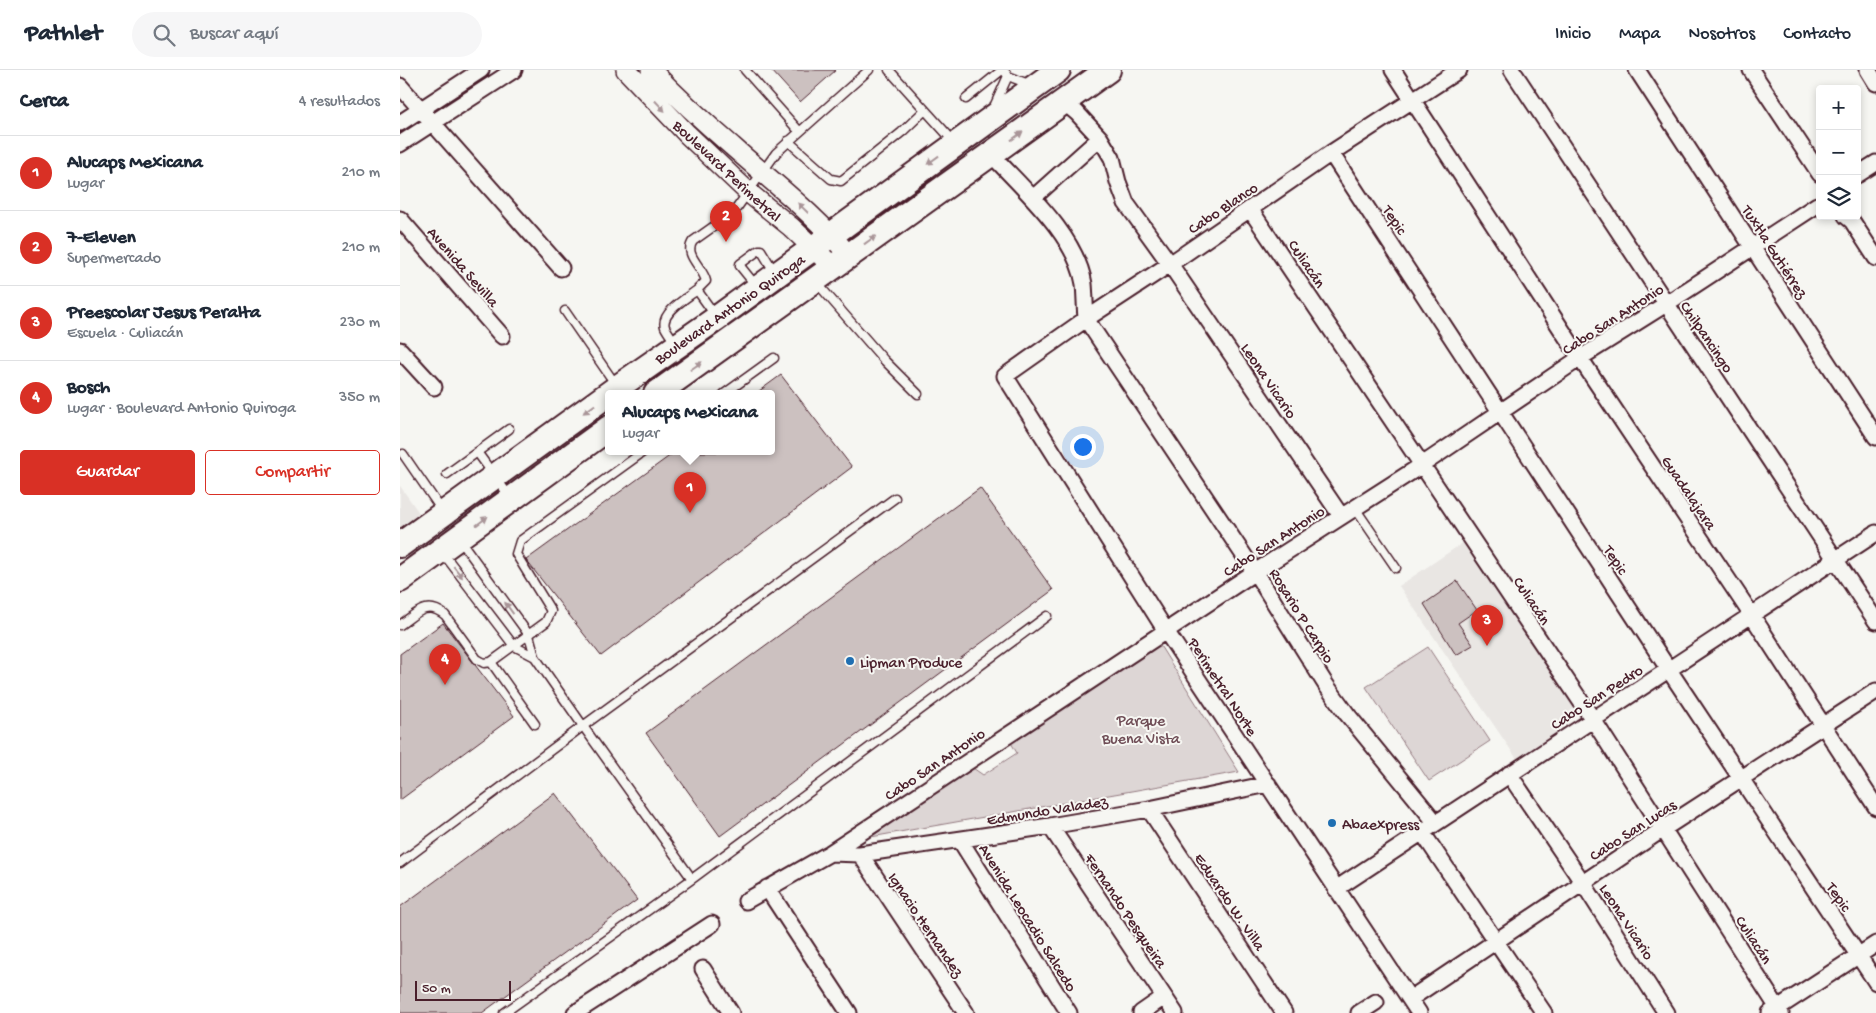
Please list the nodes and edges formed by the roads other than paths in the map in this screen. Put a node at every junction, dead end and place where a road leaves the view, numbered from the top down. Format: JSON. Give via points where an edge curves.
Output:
{"nodes":[{"id":1,"x":514,"y":70,"type":"edge"},
{"id":2,"x":626,"y":70,"type":"edge"},
{"id":3,"x":652,"y":70,"type":"edge"},
{"id":4,"x":745,"y":70,"type":"edge"},
{"id":5,"x":869,"y":70,"type":"edge"},
{"id":6,"x":889,"y":70,"type":"edge"},
{"id":7,"x":1058,"y":70,"type":"edge"},
{"id":8,"x":1108,"y":70,"type":"edge"},
{"id":9,"x":1392,"y":70,"type":"edge"},
{"id":10,"x":1459,"y":70,"type":"edge"},
{"id":11,"x":1512,"y":70,"type":"edge"},
{"id":12,"x":1638,"y":70,"type":"edge"},
{"id":13,"x":1751,"y":70,"type":"edge"},
{"id":14,"x":1868,"y":70,"type":"edge"},
{"id":15,"x":478,"y":72,"type":"edge"},
{"id":16,"x":1005,"y":72,"type":"edge"},
{"id":17,"x":1876,"y":83,"type":"edge"},
{"id":18,"x":400,"y":86,"type":"edge"},
{"id":19,"x":1035,"y":86,"type":"junction"},
{"id":20,"x":485,"y":89,"type":"junction"},
{"id":21,"x":966,"y":99,"type":"dead end"},
{"id":22,"x":1064,"y":102,"type":"junction"},
{"id":23,"x":1412,"y":102,"type":"junction"},
{"id":24,"x":420,"y":110,"type":"junction"},
{"id":25,"x":925,"y":110,"type":"junction"},
{"id":26,"x":989,"y":120,"type":"junction"},
{"id":27,"x":400,"y":123,"type":"edge"},
{"id":28,"x":432,"y":123,"type":"junction"},
{"id":29,"x":799,"y":131,"type":"junction"},
{"id":30,"x":1100,"y":138,"type":"junction"},
{"id":31,"x":788,"y":141,"type":"junction"},
{"id":32,"x":400,"y":144,"type":"edge"},
{"id":33,"x":956,"y":144,"type":"junction"},
{"id":34,"x":1331,"y":153,"type":"junction"},
{"id":35,"x":992,"y":155,"type":"junction"},
{"id":36,"x":1876,"y":163,"type":"edge"},
{"id":37,"x":1816,"y":168,"type":"edge"},
{"id":38,"x":763,"y":172,"type":"junction"},
{"id":39,"x":1861,"y":172,"type":"edge"},
{"id":40,"x":749,"y":193,"type":"junction"},
{"id":41,"x":1033,"y":198,"type":"junction"},
{"id":42,"x":1816,"y":206,"type":"edge"},
{"id":43,"x":1250,"y":209,"type":"junction"},
{"id":44,"x":400,"y":219,"type":"edge"},
{"id":45,"x":1851,"y":220,"type":"edge"},
{"id":46,"x":822,"y":241,"type":"junction"},
{"id":47,"x":1752,"y":247,"type":"junction"},
{"id":48,"x":1876,"y":258,"type":"edge"},
{"id":49,"x":1170,"y":264,"type":"junction"},
{"id":50,"x":832,"y":267,"type":"junction"},
{"id":51,"x":561,"y":268,"type":"dead end"},
{"id":52,"x":697,"y":290,"type":"junction"},
{"id":53,"x":1666,"y":304,"type":"junction"},
{"id":54,"x":565,"y":311,"type":"dead end"},
{"id":55,"x":717,"y":318,"type":"junction"},
{"id":56,"x":1086,"y":319,"type":"junction"},
{"id":57,"x":502,"y":336,"type":"dead end"},
{"id":58,"x":677,"y":345,"type":"junction"},
{"id":59,"x":400,"y":350,"type":"edge"},
{"id":60,"x":774,"y":358,"type":"dead end"},
{"id":61,"x":1580,"y":358,"type":"junction"},
{"id":62,"x":1006,"y":375,"type":"joint"},
{"id":63,"x":434,"y":387,"type":"dead end"},
{"id":64,"x":618,"y":387,"type":"junction"},
{"id":65,"x":614,"y":390,"type":"edge"},
{"id":66,"x":662,"y":390,"type":"edge"},
{"id":67,"x":730,"y":390,"type":"edge"},
{"id":68,"x":918,"y":394,"type":"dead end"},
{"id":69,"x":605,"y":397,"type":"edge"},
{"id":70,"x":1502,"y":412,"type":"junction"},
{"id":71,"x":509,"y":429,"type":"dead end"},
{"id":72,"x":605,"y":431,"type":"edge"},
{"id":73,"x":1876,"y":437,"type":"edge"},
{"id":74,"x":477,"y":452,"type":"junction"},
{"id":75,"x":403,"y":454,"type":"dead end"},
{"id":76,"x":639,"y":455,"type":"edge"},
{"id":77,"x":1422,"y":465,"type":"junction"},
{"id":78,"x":447,"y":474,"type":"dead end"},
{"id":79,"x":495,"y":477,"type":"junction"},
{"id":80,"x":512,"y":498,"type":"junction"},
{"id":81,"x":895,"y":498,"type":"dead end"},
{"id":82,"x":1355,"y":508,"type":"junction"},
{"id":83,"x":444,"y":513,"type":"junction"},
{"id":84,"x":1341,"y":516,"type":"junction"},
{"id":85,"x":1876,"y":533,"type":"edge"},
{"id":86,"x":404,"y":540,"type":"edge"},
{"id":87,"x":450,"y":545,"type":"junction"},
{"id":88,"x":1836,"y":560,"type":"junction"},
{"id":89,"x":1396,"y":568,"type":"dead end"},
{"id":90,"x":1255,"y":572,"type":"junction"},
{"id":91,"x":400,"y":580,"type":"edge"},
{"id":92,"x":1751,"y":614,"type":"junction"},
{"id":93,"x":1047,"y":616,"type":"dead end"},
{"id":94,"x":1876,"y":621,"type":"edge"},
{"id":95,"x":400,"y":626,"type":"edge"},
{"id":96,"x":1166,"y":631,"type":"junction"},
{"id":97,"x":529,"y":635,"type":"junction"},
{"id":98,"x":514,"y":646,"type":"junction"},
{"id":99,"x":535,"y":657,"type":"junction"},
{"id":100,"x":490,"y":662,"type":"junction"},
{"id":101,"x":1669,"y":670,"type":"junction"},
{"id":102,"x":1876,"y":691,"type":"edge"},
{"id":103,"x":1592,"y":718,"type":"junction"},
{"id":104,"x":535,"y":724,"type":"dead end"},
{"id":105,"x":1822,"y":725,"type":"junction"},
{"id":106,"x":583,"y":726,"type":"junction"},
{"id":107,"x":1508,"y":774,"type":"junction"},
{"id":108,"x":1741,"y":779,"type":"junction"},
{"id":109,"x":1268,"y":784,"type":"junction"},
{"id":110,"x":1876,"y":807,"type":"edge"},
{"id":111,"x":1149,"y":809,"type":"junction"},
{"id":112,"x":1436,"y":822,"type":"junction"},
{"id":113,"x":1050,"y":826,"type":"junction"},
{"id":114,"x":1664,"y":829,"type":"junction"},
{"id":115,"x":1422,"y":832,"type":"junction"},
{"id":116,"x":960,"y":840,"type":"junction"},
{"id":117,"x":830,"y":853,"type":"junction"},
{"id":118,"x":860,"y":854,"type":"junction"},
{"id":119,"x":400,"y":863,"type":"edge"},
{"id":120,"x":692,"y":879,"type":"junction"},
{"id":121,"x":1583,"y":883,"type":"junction"},
{"id":122,"x":767,"y":888,"type":"junction"},
{"id":123,"x":1336,"y":889,"type":"junction"},
{"id":124,"x":746,"y":901,"type":"dead end"},
{"id":125,"x":712,"y":924,"type":"dead end"},
{"id":126,"x":1497,"y":942,"type":"junction"},
{"id":127,"x":1876,"y":944,"type":"edge"},
{"id":128,"x":1859,"y":956,"type":"junction"},
{"id":129,"x":703,"y":969,"type":"dead end"},
{"id":130,"x":1876,"y":982,"type":"edge"},
{"id":131,"x":1164,"y":997,"type":"junction"},
{"id":132,"x":1410,"y":999,"type":"junction"},
{"id":133,"x":1376,"y":1002,"type":"dead end"},
{"id":134,"x":1776,"y":1011,"type":"edge"},
{"id":135,"x":504,"y":1013,"type":"edge"},
{"id":136,"x":576,"y":1013,"type":"edge"},
{"id":137,"x":731,"y":1013,"type":"edge"},
{"id":138,"x":849,"y":1013,"type":"edge"},
{"id":139,"x":966,"y":1013,"type":"edge"},
{"id":140,"x":1069,"y":1013,"type":"edge"},
{"id":141,"x":1141,"y":1013,"type":"edge"},
{"id":142,"x":1175,"y":1013,"type":"edge"},
{"id":143,"x":1284,"y":1013,"type":"edge"},
{"id":144,"x":1359,"y":1013,"type":"edge"},
{"id":145,"x":1419,"y":1013,"type":"edge"},
{"id":146,"x":1544,"y":1013,"type":"edge"},
{"id":147,"x":1666,"y":1013,"type":"edge"}],
"edges":[{"from":1,"to":20,"type":"street"},
{"from":2,"to":40,"type":"street","name":"Boulevard Perimetral","one_way":true},
{"from":3,"to":38,"type":"street","name":"Boulevard Perimetral","via":[[683,102]]},
{"from":4,"to":29,"type":"lane"},
{"from":5,"to":29,"type":"lane"},
{"from":6,"to":25,"type":"lane"},
{"from":7,"to":19,"type":"main road","name":"Boulevard Antonio Quiroga"},
{"from":8,"to":22,"type":"main road","name":"Boulevard Antonio Quiroga"},
{"from":9,"to":23,"type":"street","name":"Guadalajara"},
{"from":10,"to":23,"type":"street","name":"Cabo Blanco"},
{"from":11,"to":53,"type":"street","name":"Chilpancingo"},
{"from":12,"to":47,"type":"street","name":"Tuxtla Gutiérrez"},
{"from":13,"to":37,"type":"street"},
{"from":14,"to":17,"type":"street"},
{"from":15,"to":20,"type":"street"},
{"from":15,"to":24,"type":"street"},
{"from":16,"to":19,"type":"lane"},
{"from":16,"to":21,"type":"lane"},
{"from":16,"to":26,"type":"lane"},
{"from":18,"to":24,"type":"street"},
{"from":19,"to":26,"type":"main road","name":"Boulevard Antonio Quiroga"},
{"from":20,"to":28,"type":"street"},
{"from":22,"to":30,"type":"street","name":"Leona Vicario"},
{"from":35,"to":22,"type":"main road","name":"Boulevard Antonio Quiroga","one_way":true},
{"from":23,"to":34,"type":"street","name":"Cabo Blanco"},
{"from":23,"to":61,"type":"street","name":"Guadalajara"},
{"from":24,"to":27,"type":"street"},
{"from":24,"to":28,"type":"street"},
{"from":25,"to":31,"type":"lane","via":[[841,181],[831,179]]},
{"from":25,"to":33,"type":"lane"},
{"from":26,"to":33,"type":"main road","name":"Boulevard Antonio Quiroga"},
{"from":28,"to":32,"type":"street"},
{"from":28,"to":51,"type":"street"},
{"from":29,"to":31,"type":"lane"},
{"from":30,"to":41,"type":"street"},
{"from":30,"to":49,"type":"street","name":"Leona Vicario","via":[[1112,158],[1126,203]]},
{"from":31,"to":38,"type":"lane"},
{"from":33,"to":46,"type":"main road","name":"Boulevard Antonio Quiroga","one_way":true},
{"from":34,"to":43,"type":"street","name":"Cabo Blanco"},
{"from":34,"to":70,"type":"street","name":"Tepic"},
{"from":35,"to":41,"type":"street"},
{"from":50,"to":35,"type":"main road","name":"Boulevard Antonio Quiroga","one_way":true},
{"from":36,"to":39,"type":"street"},
{"from":38,"to":40,"type":"lane"},
{"from":46,"to":38,"type":"street","name":"Boulevard Perimetral","one_way":true},
{"from":40,"to":46,"type":"street","name":"Boulevard Perimetral","via":[[791,226]]},
{"from":40,"to":52,"type":"lane","via":[[734,212],[690,246],[689,252],[706,281]]},
{"from":41,"to":56,"type":"street","via":[[1071,250],[1084,284]]},
{"from":42,"to":47,"type":"street","name":"Cabo San Antonio"},
{"from":43,"to":49,"type":"street","name":"Cabo Blanco"},
{"from":43,"to":77,"type":"street","name":"Culiacán"},
{"from":44,"to":57,"type":"street","name":"Avenida Sevilla"},
{"from":45,"to":48,"type":"street"},
{"from":46,"to":50,"type":"street","name":"Boulevard Perimetral"},
{"from":46,"to":55,"type":"main road","name":"Boulevard Antonio Quiroga"},
{"from":47,"to":53,"type":"street","name":"Cabo San Antonio"},
{"from":47,"to":73,"type":"street","name":"Tuxtla Gutiérrez"},
{"from":49,"to":56,"type":"street","name":"Cabo Blanco"},
{"from":49,"to":84,"type":"street","name":"Leona Vicario"},
{"from":66,"to":50,"type":"main road","name":"Boulevard Antonio Quiroga","one_way":true},
{"from":50,"to":68,"type":"lane","via":[[884,360]]},
{"from":52,"to":55,"type":"lane"},
{"from":52,"to":58,"type":"lane","via":[[669,312],[664,320]]},
{"from":53,"to":61,"type":"street","name":"Cabo San Antonio"},
{"from":53,"to":88,"type":"street","name":"Chilpancingo"},
{"from":54,"to":64,"type":"lane"},
{"from":55,"to":58,"type":"main road","name":"Boulevard Antonio Quiroga"},
{"from":56,"to":62,"type":"street","name":"Cabo Blanco"},
{"from":56,"to":90,"type":"street","name":"Rosario P Carpio"},
{"from":58,"to":64,"type":"main road","name":"Boulevard Antonio Quiroga"},
{"from":59,"to":63,"type":"street"},
{"from":60,"to":67,"type":"lane"},
{"from":61,"to":70,"type":"street","name":"Cabo San Antonio"},
{"from":61,"to":92,"type":"street","name":"Guadalajara"},
{"from":62,"to":96,"type":"street","name":"Perimetral Norte"},
{"from":64,"to":65,"type":"main road","name":"Boulevard Antonio Quiroga","one_way":true},
{"from":69,"to":79,"type":"main road","name":"Boulevard Antonio Quiroga","one_way":true},
{"from":70,"to":77,"type":"street","name":"Cabo San Antonio"},
{"from":70,"to":101,"type":"street","name":"Tepic"},
{"from":71,"to":74,"type":"lane"},
{"from":72,"to":80,"type":"main road"},
{"from":74,"to":78,"type":"lane"},
{"from":74,"to":79,"type":"lane"},
{"from":75,"to":83,"type":"lane"},
{"from":76,"to":97,"type":"lane","via":[[520,541],[516,554],[550,611],[546,622]]},
{"from":77,"to":82,"type":"street","name":"Cabo San Antonio"},
{"from":77,"to":103,"type":"street","name":"Culiacán"},
{"from":79,"to":80,"type":"lane"},
{"from":79,"to":83,"type":"main road","name":"Boulevard Antonio Quiroga"},
{"from":87,"to":80,"type":"main road","one_way":true},
{"from":81,"to":106,"type":"lane"},
{"from":82,"to":84,"type":"street","name":"Cabo San Antonio"},
{"from":82,"to":89,"type":"lane"},
{"from":83,"to":86,"type":"main road","name":"Boulevard Antonio Quiroga"},
{"from":84,"to":90,"type":"street","name":"Cabo San Antonio"},
{"from":85,"to":88,"type":"street","name":"Cabo San Pedro"},
{"from":87,"to":91,"type":"main road"},
{"from":97,"to":87,"type":"lane","one_way":true},
{"from":87,"to":98,"type":"lane","one_way":true},
{"from":88,"to":92,"type":"street","name":"Cabo San Pedro"},
{"from":88,"to":94,"type":"street","name":"Chilpancingo"},
{"from":90,"to":96,"type":"street","name":"Cabo San Antonio"},
{"from":90,"to":112,"type":"street","name":"Rosario P Carpio","via":[[1337,701]]},
{"from":92,"to":101,"type":"street","name":"Cabo San Pedro"},
{"from":92,"to":105,"type":"street","name":"Guadalajara"},
{"from":93,"to":120,"type":"lane"},
{"from":95,"to":100,"type":"lane","via":[[425,608],[438,609],[477,659]]},
{"from":96,"to":109,"type":"street","name":"Perimetral Norte"},
{"from":96,"to":117,"type":"street","name":"Cabo San Antonio"},
{"from":97,"to":98,"type":"lane"},
{"from":97,"to":99,"type":"lane"},
{"from":98,"to":99,"type":"lane"},
{"from":98,"to":100,"type":"lane"},
{"from":99,"to":106,"type":"lane"},
{"from":100,"to":104,"type":"lane"},
{"from":101,"to":103,"type":"street","name":"Cabo San Pedro"},
{"from":101,"to":108,"type":"street","name":"Tepic"},
{"from":102,"to":105,"type":"street","name":"Cabo San Lucas"},
{"from":103,"to":107,"type":"street","name":"Cabo San Pedro"},
{"from":103,"to":114,"type":"street","name":"Culiacán"},
{"from":105,"to":108,"type":"street","name":"Cabo San Lucas"},
{"from":105,"to":110,"type":"street","name":"Guadalajara"},
{"from":106,"to":119,"type":"lane"},
{"from":106,"to":120,"type":"lane"},
{"from":107,"to":112,"type":"street","name":"Cabo San Pedro"},
{"from":107,"to":121,"type":"street","name":"Leona Vicario"},
{"from":108,"to":114,"type":"street","name":"Cabo San Lucas"},
{"from":108,"to":128,"type":"street","name":"Tepic"},
{"from":109,"to":111,"type":"street","name":"Edmundo Valadez"},
{"from":109,"to":123,"type":"street","name":"Perimetral Norte"},
{"from":111,"to":113,"type":"street","name":"Edmundo Valadez"},
{"from":111,"to":143,"type":"street","name":"Eduardo W. Villa"},
{"from":112,"to":115,"type":"street","name":"Cabo San Pedro"},
{"from":113,"to":116,"type":"street","name":"Edmundo Valadez"},
{"from":113,"to":131,"type":"street","name":"Fernando Pesqueira"},
{"from":114,"to":121,"type":"street","name":"Cabo San Lucas"},
{"from":114,"to":134,"type":"street","name":"Culiacán"},
{"from":115,"to":123,"type":"street","name":"Cabo San Pedro"},
{"from":115,"to":126,"type":"street"},
{"from":116,"to":118,"type":"street","name":"Edmundo Valadez"},
{"from":116,"to":140,"type":"street","name":"Avenida Leocadio Salcedo"},
{"from":117,"to":118,"type":"street","name":"Edmundo Valadez"},
{"from":117,"to":122,"type":"street","name":"Cabo San Antonio"},
{"from":118,"to":139,"type":"street","name":"Ignacio Hernandez"},
{"from":120,"to":135,"type":"lane"},
{"from":121,"to":126,"type":"street","name":"Cabo San Lucas"},
{"from":121,"to":147,"type":"street","name":"Leona Vicario"},
{"from":122,"to":124,"type":"street","name":"Cabo San Antonio"},
{"from":122,"to":138,"type":"street"},
{"from":123,"to":132,"type":"street","name":"Perimetral Norte"},
{"from":125,"to":136,"type":"street"},
{"from":126,"to":132,"type":"street","name":"Cabo San Lucas"},
{"from":126,"to":146,"type":"street"},
{"from":127,"to":128,"type":"street"},
{"from":128,"to":130,"type":"street","name":"Tepic"},
{"from":128,"to":134,"type":"street"},
{"from":129,"to":137,"type":"street"},
{"from":131,"to":141,"type":"street"},
{"from":131,"to":142,"type":"street","name":"Fernando Pesqueira"},
{"from":132,"to":145,"type":"street","name":"Perimetral Norte"},
{"from":133,"to":144,"type":"street"}]}
